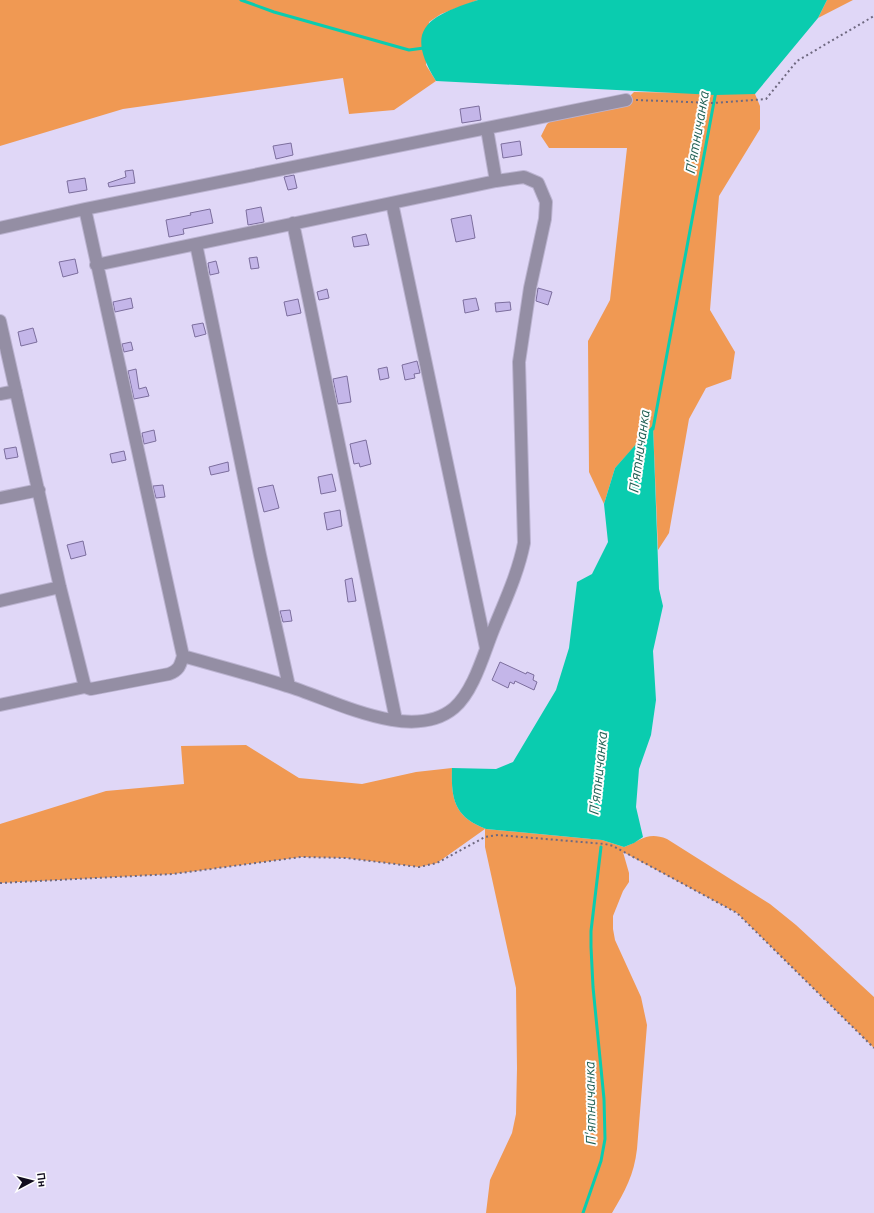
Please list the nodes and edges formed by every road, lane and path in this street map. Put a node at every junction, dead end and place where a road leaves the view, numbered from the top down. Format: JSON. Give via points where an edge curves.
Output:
{"nodes":[{"id":1,"x":874,"y":16,"type":"edge"},
{"id":2,"x":626,"y":100,"type":"joint"},
{"id":3,"x":487,"y":129,"type":"junction"},
{"id":4,"x":496,"y":181,"type":"junction"},
{"id":5,"x":392,"y":204,"type":"junction"},
{"id":6,"x":85,"y":209,"type":"junction"},
{"id":7,"x":293,"y":223,"type":"junction"},
{"id":8,"x":0,"y":228,"type":"edge"},
{"id":9,"x":196,"y":244,"type":"junction"},
{"id":10,"x":96,"y":265,"type":"junction"},
{"id":11,"x":0,"y":320,"type":"edge"},
{"id":12,"x":16,"y":391,"type":"junction"},
{"id":13,"x":0,"y":394,"type":"edge"},
{"id":14,"x":38,"y":490,"type":"junction"},
{"id":15,"x":0,"y":498,"type":"edge"},
{"id":16,"x":60,"y":587,"type":"junction"},
{"id":17,"x":0,"y":601,"type":"edge"},
{"id":18,"x":486,"y":648,"type":"junction"},
{"id":19,"x":183,"y":656,"type":"junction"},
{"id":20,"x":289,"y":686,"type":"junction"},
{"id":21,"x":85,"y":687,"type":"junction"},
{"id":22,"x":0,"y":705,"type":"edge"},
{"id":23,"x":396,"y":720,"type":"junction"},
{"id":24,"x":0,"y":883,"type":"edge"},
{"id":25,"x":874,"y":1048,"type":"edge"}],
"edges":[{"from":1,"to":2,"type":"path","via":[[797,61],[766,99],[714,103]]},
{"from":2,"to":3,"type":"street"},
{"from":3,"to":4,"type":"street"},
{"from":3,"to":6,"type":"street"},
{"from":4,"to":5,"type":"street"},
{"from":4,"to":18,"type":"street","via":[[524,177],[534,180],[542,189],[546,209],[530,288],[519,362],[524,543],[520,565]]},
{"from":5,"to":7,"type":"street"},
{"from":5,"to":18,"type":"street"},
{"from":6,"to":8,"type":"street"},
{"from":6,"to":10,"type":"street"},
{"from":7,"to":9,"type":"street"},
{"from":7,"to":23,"type":"street"},
{"from":9,"to":10,"type":"street"},
{"from":9,"to":20,"type":"street"},
{"from":10,"to":19,"type":"street"},
{"from":11,"to":12,"type":"street"},
{"from":12,"to":13,"type":"street"},
{"from":12,"to":14,"type":"street"},
{"from":14,"to":15,"type":"street"},
{"from":14,"to":16,"type":"street"},
{"from":16,"to":17,"type":"street"},
{"from":16,"to":21,"type":"street"},
{"from":18,"to":23,"type":"street","via":[[467,691],[461,702],[453,709],[424,720]]},
{"from":19,"to":20,"type":"street"},
{"from":19,"to":21,"type":"street","via":[[180,666],[169,674],[91,689]]},
{"from":20,"to":23,"type":"street","via":[[367,715]]},
{"from":21,"to":22,"type":"street"},
{"from":24,"to":25,"type":"path","via":[[172,874],[301,857],[346,858],[419,867],[437,863],[485,837],[498,834],[605,844],[737,913]]}]}
